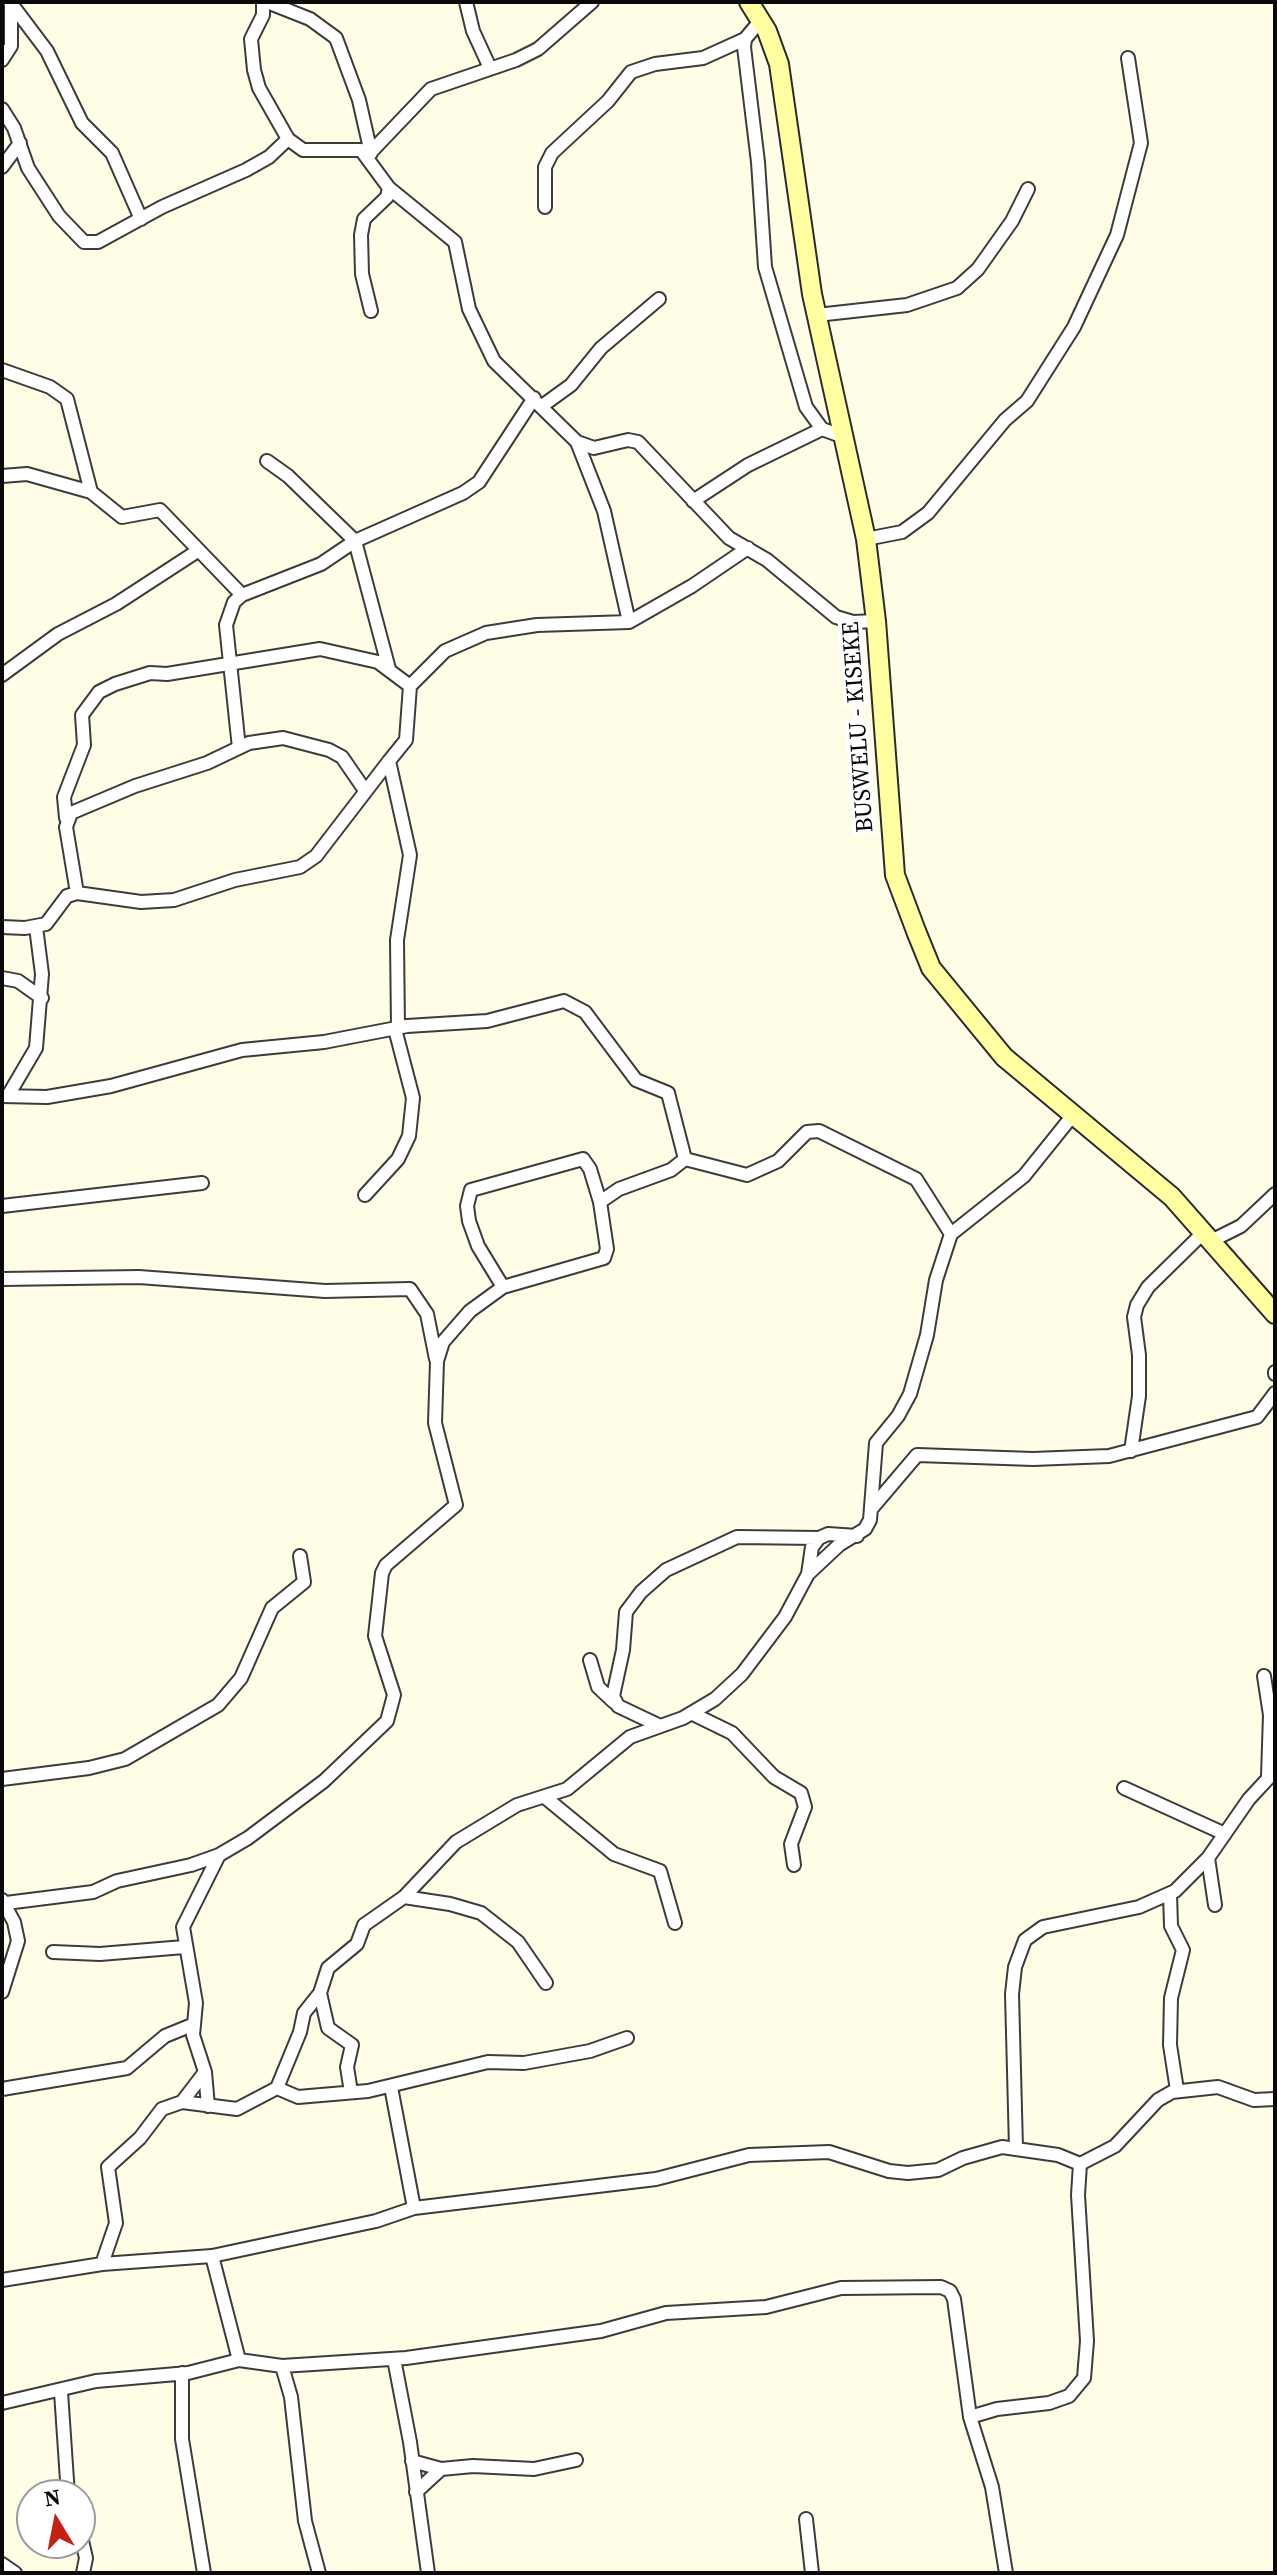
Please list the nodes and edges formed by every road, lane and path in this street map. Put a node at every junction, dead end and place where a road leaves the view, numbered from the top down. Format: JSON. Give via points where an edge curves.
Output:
{"nodes":[{"id":1,"x":265,"y":2,"type":"edge"},
{"id":2,"x":466,"y":2,"type":"edge"},
{"id":3,"x":592,"y":2,"type":"edge"},
{"id":4,"x":749,"y":2,"type":"edge"},
{"id":5,"x":10,"y":3,"type":"edge"},
{"id":6,"x":761,"y":20,"type":"junction"},
{"id":7,"x":745,"y":39,"type":"junction"},
{"id":8,"x":1128,"y":58,"type":"dead end"},
{"id":9,"x":2,"y":60,"type":"edge"},
{"id":10,"x":490,"y":68,"type":"junction"},
{"id":11,"x":2,"y":109,"type":"edge"},
{"id":12,"x":288,"y":139,"type":"junction"},
{"id":13,"x":20,"y":143,"type":"junction"},
{"id":14,"x":369,"y":154,"type":"junction"},
{"id":15,"x":2,"y":167,"type":"edge"},
{"id":16,"x":389,"y":188,"type":"junction"},
{"id":17,"x":1028,"y":189,"type":"dead end"},
{"id":18,"x":545,"y":207,"type":"dead end"},
{"id":19,"x":141,"y":219,"type":"junction"},
{"id":20,"x":659,"y":299,"type":"dead end"},
{"id":21,"x":371,"y":311,"type":"dead end"},
{"id":22,"x":817,"y":315,"type":"junction"},
{"id":23,"x":2,"y":370,"type":"edge"},
{"id":24,"x":538,"y":402,"type":"junction"},
{"id":25,"x":822,"y":429,"type":"junction"},
{"id":26,"x":844,"y":437,"type":"junction"},
{"id":27,"x":577,"y":442,"type":"junction"},
{"id":28,"x":267,"y":461,"type":"dead end"},
{"id":29,"x":2,"y":476,"type":"edge"},
{"id":30,"x":91,"y":492,"type":"junction"},
{"id":31,"x":693,"y":501,"type":"junction"},
{"id":32,"x":866,"y":539,"type":"junction"},
{"id":33,"x":355,"y":541,"type":"junction"},
{"id":34,"x":748,"y":548,"type":"junction"},
{"id":35,"x":196,"y":552,"type":"junction"},
{"id":36,"x":242,"y":595,"type":"junction"},
{"id":37,"x":876,"y":621,"type":"junction"},
{"id":38,"x":629,"y":622,"type":"junction"},
{"id":39,"x":233,"y":664,"type":"junction"},
{"id":40,"x":389,"y":669,"type":"junction"},
{"id":41,"x":2,"y":675,"type":"edge"},
{"id":42,"x":410,"y":686,"type":"junction"},
{"id":43,"x":239,"y":748,"type":"junction"},
{"id":44,"x":389,"y":761,"type":"junction"},
{"id":45,"x":364,"y":789,"type":"junction"},
{"id":46,"x":66,"y":818,"type":"junction"},
{"id":47,"x":77,"y":893,"type":"junction"},
{"id":48,"x":2,"y":927,"type":"edge"},
{"id":49,"x":36,"y":927,"type":"junction"},
{"id":50,"x":2,"y":978,"type":"edge"},
{"id":51,"x":42,"y":998,"type":"junction"},
{"id":52,"x":397,"y":1028,"type":"junction"},
{"id":53,"x":6,"y":1095,"type":"edge"},
{"id":54,"x":1073,"y":1115,"type":"junction"},
{"id":55,"x":685,"y":1159,"type":"junction"},
{"id":56,"x":202,"y":1183,"type":"dead end"},
{"id":57,"x":1275,"y":1194,"type":"edge"},
{"id":58,"x":365,"y":1195,"type":"dead end"},
{"id":59,"x":600,"y":1202,"type":"junction"},
{"id":60,"x":2,"y":1206,"type":"edge"},
{"id":61,"x":951,"y":1234,"type":"junction"},
{"id":62,"x":1209,"y":1236,"type":"junction"},
{"id":63,"x":2,"y":1279,"type":"edge"},
{"id":64,"x":503,"y":1287,"type":"junction"},
{"id":65,"x":1275,"y":1314,"type":"edge"},
{"id":66,"x":437,"y":1361,"type":"junction"},
{"id":67,"x":1275,"y":1393,"type":"edge"},
{"id":68,"x":1131,"y":1451,"type":"junction"},
{"id":69,"x":872,"y":1508,"type":"junction"},
{"id":70,"x":857,"y":1536,"type":"junction"},
{"id":71,"x":819,"y":1538,"type":"junction"},
{"id":72,"x":300,"y":1556,"type":"dead end"},
{"id":73,"x":808,"y":1574,"type":"junction"},
{"id":74,"x":590,"y":1660,"type":"dead end"},
{"id":75,"x":1264,"y":1676,"type":"dead end"},
{"id":76,"x":614,"y":1702,"type":"junction"},
{"id":77,"x":691,"y":1713,"type":"junction"},
{"id":78,"x":1273,"y":1718,"type":"edge"},
{"id":79,"x":658,"y":1725,"type":"junction"},
{"id":80,"x":1271,"y":1773,"type":"edge"},
{"id":81,"x":2,"y":1779,"type":"edge"},
{"id":82,"x":1124,"y":1788,"type":"dead end"},
{"id":83,"x":546,"y":1798,"type":"junction"},
{"id":84,"x":1225,"y":1834,"type":"junction"},
{"id":85,"x":219,"y":1855,"type":"junction"},
{"id":86,"x":1208,"y":1858,"type":"junction"},
{"id":87,"x":191,"y":1865,"type":"junction"},
{"id":88,"x":794,"y":1865,"type":"dead end"},
{"id":89,"x":205,"y":1882,"type":"junction"},
{"id":90,"x":418,"y":1885,"type":"junction"},
{"id":91,"x":1170,"y":1894,"type":"junction"},
{"id":92,"x":404,"y":1897,"type":"junction"},
{"id":93,"x":426,"y":1900,"type":"junction"},
{"id":94,"x":26,"y":1901,"type":"junction"},
{"id":95,"x":4,"y":1902,"type":"edge"},
{"id":96,"x":1215,"y":1905,"type":"dead end"},
{"id":97,"x":675,"y":1923,"type":"dead end"},
{"id":98,"x":17,"y":1935,"type":"junction"},
{"id":99,"x":184,"y":1947,"type":"junction"},
{"id":100,"x":53,"y":1952,"type":"dead end"},
{"id":101,"x":546,"y":1983,"type":"dead end"},
{"id":102,"x":2,"y":1992,"type":"edge"},
{"id":103,"x":320,"y":1993,"type":"junction"},
{"id":104,"x":192,"y":2025,"type":"junction"},
{"id":105,"x":627,"y":2038,"type":"dead end"},
{"id":106,"x":205,"y":2072,"type":"junction"},
{"id":107,"x":391,"y":2087,"type":"junction"},
{"id":108,"x":277,"y":2088,"type":"junction"},
{"id":109,"x":2,"y":2089,"type":"edge"},
{"id":110,"x":1177,"y":2090,"type":"junction"},
{"id":111,"x":351,"y":2092,"type":"junction"},
{"id":112,"x":1275,"y":2099,"type":"edge"},
{"id":113,"x":182,"y":2102,"type":"junction"},
{"id":114,"x":208,"y":2106,"type":"junction"},
{"id":115,"x":1016,"y":2148,"type":"junction"},
{"id":116,"x":1080,"y":2164,"type":"junction"},
{"id":117,"x":414,"y":2208,"type":"junction"},
{"id":118,"x":212,"y":2256,"type":"junction"},
{"id":119,"x":102,"y":2264,"type":"junction"},
{"id":120,"x":2,"y":2280,"type":"edge"},
{"id":121,"x":394,"y":2359,"type":"junction"},
{"id":122,"x":239,"y":2360,"type":"junction"},
{"id":123,"x":282,"y":2366,"type":"junction"},
{"id":124,"x":182,"y":2373,"type":"junction"},
{"id":125,"x":61,"y":2392,"type":"junction"},
{"id":126,"x":2,"y":2403,"type":"edge"},
{"id":127,"x":970,"y":2417,"type":"junction"},
{"id":128,"x":576,"y":2460,"type":"dead end"},
{"id":129,"x":412,"y":2461,"type":"junction"},
{"id":130,"x":441,"y":2469,"type":"junction"},
{"id":131,"x":67,"y":2479,"type":"edge"},
{"id":132,"x":416,"y":2492,"type":"junction"},
{"id":133,"x":806,"y":2519,"type":"dead end"},
{"id":134,"x":2,"y":2564,"type":"edge"},
{"id":135,"x":15,"y":2573,"type":"edge"},
{"id":136,"x":204,"y":2573,"type":"edge"},
{"id":137,"x":319,"y":2573,"type":"edge"},
{"id":138,"x":428,"y":2573,"type":"edge"},
{"id":139,"x":812,"y":2573,"type":"edge"},
{"id":140,"x":1006,"y":2573,"type":"edge"}],
"edges":[{"from":1,"to":12,"type":"street","via":[[251,39],[254,70]]},
{"from":1,"to":14,"type":"street","via":[[310,19],[336,38],[359,100]]},
{"from":2,"to":10,"type":"street"},
{"from":3,"to":10,"type":"street","via":[[538,49]]},
{"from":4,"to":6,"type":"main road","name":"BUSWELU - KISEKE"},
{"from":5,"to":9,"type":"street","via":[[11,46]]},
{"from":5,"to":19,"type":"street","via":[[47,51],[82,123],[112,153]]},
{"from":6,"to":7,"type":"street"},
{"from":6,"to":22,"type":"main road","name":"BUSWELU - KISEKE","via":[[779,64]]},
{"from":7,"to":18,"type":"street","via":[[703,58],[631,72],[552,153],[545,167]]},
{"from":7,"to":25,"type":"street","via":[[765,267],[795,377]]},
{"from":8,"to":32,"type":"street","via":[[1141,143],[1117,235],[1074,327],[1027,401],[928,513],[902,532]]},
{"from":10,"to":14,"type":"street","via":[[431,89]]},
{"from":11,"to":13,"type":"street"},
{"from":12,"to":14,"type":"street","via":[[303,150],[355,149]]},
{"from":12,"to":19,"type":"street","via":[[246,170]]},
{"from":13,"to":15,"type":"street"},
{"from":13,"to":19,"type":"street","via":[[43,194],[84,242],[98,242]]},
{"from":14,"to":16,"type":"street"},
{"from":16,"to":21,"type":"street","via":[[387,197],[364,219],[361,235],[362,274]]},
{"from":16,"to":24,"type":"street","via":[[455,242],[461,284],[479,334],[494,361]]},
{"from":17,"to":22,"type":"street","via":[[978,269],[957,288],[907,305]]},
{"from":20,"to":24,"type":"street","via":[[601,348],[571,385]]},
{"from":22,"to":26,"type":"main road","name":"BUSWELU - KISEKE"},
{"from":23,"to":30,"type":"street","via":[[50,387],[67,399]]},
{"from":24,"to":27,"type":"street"},
{"from":24,"to":33,"type":"street","via":[[479,482]]},
{"from":25,"to":26,"type":"street"},
{"from":25,"to":31,"type":"street","via":[[748,465]]},
{"from":26,"to":32,"type":"main road","name":"BUSWELU - KISEKE"},
{"from":27,"to":31,"type":"street","via":[[594,448],[638,442]]},
{"from":27,"to":38,"type":"street","via":[[604,511]]},
{"from":28,"to":33,"type":"street"},
{"from":29,"to":30,"type":"street","via":[[27,474]]},
{"from":30,"to":35,"type":"street","via":[[122,517],[154,510],[167,514]]},
{"from":31,"to":34,"type":"street","via":[[729,538]]},
{"from":32,"to":37,"type":"main road","name":"BUSWELU - KISEKE"},
{"from":33,"to":36,"type":"street","via":[[321,564]]},
{"from":33,"to":40,"type":"street"},
{"from":34,"to":37,"type":"street","via":[[836,617]]},
{"from":34,"to":38,"type":"street"},
{"from":35,"to":36,"type":"street"},
{"from":35,"to":41,"type":"street","via":[[58,634]]},
{"from":36,"to":39,"type":"street","via":[[228,612]]},
{"from":37,"to":54,"type":"main road","name":"BUSWELU - KISEKE","via":[[895,875],[916,931],[931,968],[1004,1057]]},
{"from":38,"to":42,"type":"street","via":[[537,625],[486,633],[445,651]]},
{"from":39,"to":40,"type":"street","via":[[320,649]]},
{"from":39,"to":43,"type":"street"},
{"from":39,"to":46,"type":"street","via":[[150,673],[99,692],[82,715],[84,745],[64,797]]},
{"from":40,"to":42,"type":"street"},
{"from":42,"to":44,"type":"street","via":[[406,740]]},
{"from":43,"to":45,"type":"street","via":[[283,738],[308,742],[342,757]]},
{"from":43,"to":46,"type":"street"},
{"from":44,"to":45,"type":"street"},
{"from":44,"to":52,"type":"street","via":[[410,855],[397,940]]},
{"from":45,"to":47,"type":"street","via":[[316,856],[300,867],[174,900],[141,902]]},
{"from":46,"to":47,"type":"street"},
{"from":47,"to":49,"type":"street","via":[[67,896],[51,919]]},
{"from":48,"to":49,"type":"street"},
{"from":49,"to":51,"type":"street"},
{"from":50,"to":51,"type":"street","via":[[18,981]]},
{"from":51,"to":53,"type":"street","via":[[36,1048]]},
{"from":52,"to":53,"type":"street","via":[[242,1050],[111,1086],[47,1097]]},
{"from":52,"to":55,"type":"street","via":[[487,1021],[564,1001],[574,1004],[636,1080],[668,1093]]},
{"from":52,"to":58,"type":"street","via":[[413,1098],[409,1136],[398,1159]]},
{"from":54,"to":61,"type":"street","via":[[1024,1176]]},
{"from":54,"to":62,"type":"main road","name":"BUSWELU - KISEKE","via":[[1172,1197]]},
{"from":55,"to":59,"type":"street"},
{"from":55,"to":61,"type":"street","via":[[747,1175],[778,1161],[807,1132],[819,1131],[916,1179]]},
{"from":56,"to":60,"type":"street"},
{"from":57,"to":62,"type":"street","via":[[1241,1226]]},
{"from":59,"to":64,"type":"street","via":[[604,1258]]},
{"from":59,"to":64,"type":"street","via":[[583,1159],[471,1190],[469,1221]]},
{"from":61,"to":69,"type":"street","via":[[910,1394],[876,1443]]},
{"from":62,"to":65,"type":"main road","name":"BUSWELU - KISEKE"},
{"from":62,"to":68,"type":"street","via":[[1148,1287],[1137,1305],[1139,1396]]},
{"from":63,"to":66,"type":"street","via":[[139,1277],[325,1291],[410,1289],[427,1314]]},
{"from":64,"to":66,"type":"street","via":[[454,1327]]},
{"from":66,"to":85,"type":"street","via":[[435,1423],[456,1505],[382,1573],[375,1636],[394,1695],[387,1721],[324,1781]]},
{"from":67,"to":68,"type":"street","via":[[1257,1417]]},
{"from":68,"to":69,"type":"street","via":[[1033,1459],[924,1453],[910,1461]]},
{"from":69,"to":70,"type":"street"},
{"from":70,"to":71,"type":"street"},
{"from":70,"to":73,"type":"street"},
{"from":71,"to":73,"type":"street","via":[[812,1547]]},
{"from":71,"to":76,"type":"street","via":[[737,1537],[653,1580],[626,1612]]},
{"from":72,"to":81,"type":"street","via":[[304,1582],[272,1608],[233,1692],[202,1717],[107,1765]]},
{"from":73,"to":77,"type":"street","via":[[785,1617],[742,1674]]},
{"from":74,"to":76,"type":"street","via":[[598,1687]]},
{"from":75,"to":78,"type":"street"},
{"from":76,"to":79,"type":"street"},
{"from":77,"to":79,"type":"street"},
{"from":77,"to":88,"type":"street","via":[[732,1733],[774,1777],[801,1793],[805,1807],[791,1844]]},
{"from":78,"to":80,"type":"street"},
{"from":79,"to":83,"type":"street","via":[[630,1737],[567,1789]]},
{"from":80,"to":84,"type":"street"},
{"from":82,"to":84,"type":"street"},
{"from":83,"to":90,"type":"street","via":[[504,1811],[456,1842]]},
{"from":83,"to":97,"type":"street","via":[[614,1854],[660,1871]]},
{"from":84,"to":86,"type":"street"},
{"from":85,"to":87,"type":"street"},
{"from":85,"to":89,"type":"street"},
{"from":86,"to":91,"type":"street"},
{"from":86,"to":96,"type":"street"},
{"from":87,"to":89,"type":"street"},
{"from":87,"to":94,"type":"street","via":[[117,1881],[93,1892]]},
{"from":89,"to":99,"type":"street","via":[[183,1927]]},
{"from":90,"to":92,"type":"street"},
{"from":90,"to":93,"type":"street"},
{"from":91,"to":110,"type":"street","via":[[1171,1926],[1183,1950],[1171,1998],[1170,2045]]},
{"from":91,"to":115,"type":"street","via":[[1139,1907],[1043,1927],[1019,1949],[1012,2019]]},
{"from":92,"to":93,"type":"street"},
{"from":92,"to":103,"type":"street","via":[[364,1925],[357,1944],[325,1973]]},
{"from":93,"to":101,"type":"street","via":[[470,1908],[498,1924],[518,1942]]},
{"from":94,"to":95,"type":"street"},
{"from":94,"to":98,"type":"street"},
{"from":95,"to":98,"type":"street"},
{"from":98,"to":102,"type":"street"},
{"from":99,"to":100,"type":"street"},
{"from":99,"to":104,"type":"street","via":[[196,2003]]},
{"from":103,"to":108,"type":"street","via":[[304,2013]]},
{"from":103,"to":111,"type":"street","via":[[328,2028],[352,2045],[347,2067]]},
{"from":104,"to":106,"type":"street"},
{"from":104,"to":109,"type":"street","via":[[165,2036],[127,2068]]},
{"from":105,"to":107,"type":"street","via":[[590,2051],[524,2063],[488,2062]]},
{"from":106,"to":113,"type":"street"},
{"from":106,"to":114,"type":"street"},
{"from":107,"to":111,"type":"street"},
{"from":107,"to":117,"type":"street"},
{"from":108,"to":111,"type":"street","via":[[298,2097]]},
{"from":108,"to":114,"type":"street","via":[[237,2109]]},
{"from":110,"to":112,"type":"street","via":[[1218,2087],[1254,2100]]},
{"from":110,"to":116,"type":"street","via":[[1158,2100],[1115,2146]]},
{"from":113,"to":114,"type":"street"},
{"from":113,"to":119,"type":"street","via":[[162,2109],[147,2132],[108,2167],[116,2223]]},
{"from":115,"to":116,"type":"street"},
{"from":115,"to":117,"type":"street","via":[[993,2149],[938,2170],[908,2173],[829,2152],[749,2155],[667,2177]]},
{"from":116,"to":127,"type":"street","via":[[1084,2378],[1069,2396],[1049,2403]]},
{"from":117,"to":118,"type":"street"},
{"from":118,"to":119,"type":"street"},
{"from":118,"to":122,"type":"street"},
{"from":119,"to":120,"type":"street"},
{"from":121,"to":123,"type":"street"},
{"from":121,"to":127,"type":"street","via":[[601,2331],[666,2313],[766,2307],[841,2288],[936,2286],[950,2291],[954,2299]]},
{"from":121,"to":129,"type":"street"},
{"from":122,"to":123,"type":"street"},
{"from":122,"to":124,"type":"street"},
{"from":123,"to":137,"type":"street","via":[[291,2397],[305,2521]]},
{"from":124,"to":125,"type":"street","via":[[96,2381]]},
{"from":124,"to":136,"type":"street","via":[[182,2439]]},
{"from":125,"to":126,"type":"street"},
{"from":125,"to":131,"type":"street"},
{"from":127,"to":140,"type":"street","via":[[992,2487]]},
{"from":128,"to":130,"type":"street","via":[[534,2469]]},
{"from":129,"to":130,"type":"street"},
{"from":129,"to":132,"type":"street"},
{"from":130,"to":132,"type":"street"},
{"from":132,"to":138,"type":"street"},
{"from":133,"to":139,"type":"street"},
{"from":134,"to":135,"type":"street"}]}
